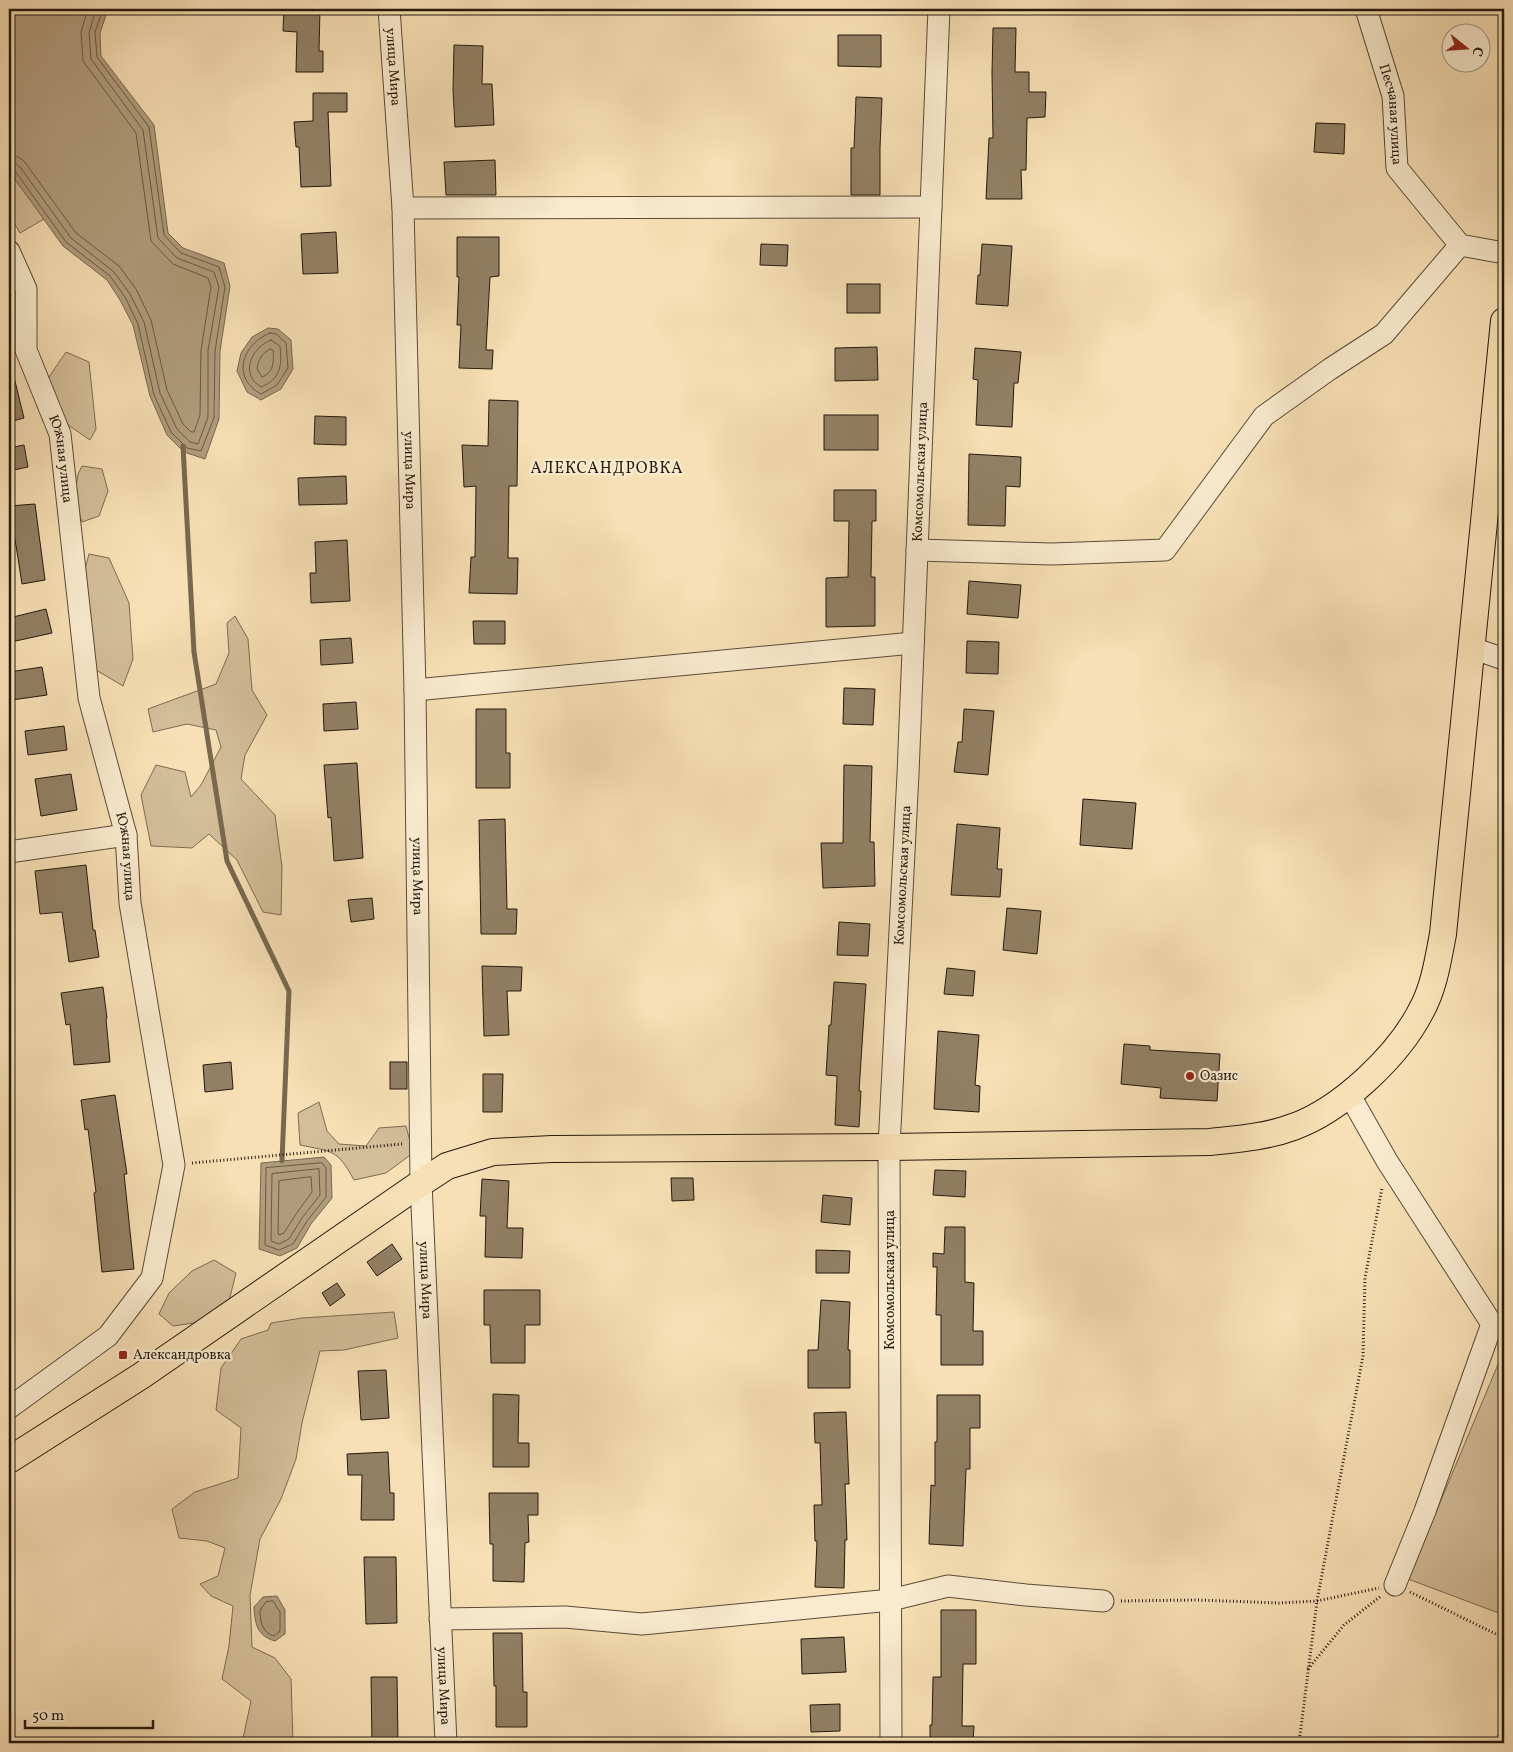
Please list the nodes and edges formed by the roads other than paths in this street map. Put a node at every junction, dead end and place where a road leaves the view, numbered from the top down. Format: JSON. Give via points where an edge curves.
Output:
{"nodes":[{"id":1,"x":389,"y":9,"type":"edge"},
{"id":2,"x":939,"y":9,"type":"edge"},
{"id":3,"x":1366,"y":9,"type":"edge"},
{"id":4,"x":931,"y":207,"type":"junction"},
{"id":5,"x":403,"y":208,"type":"junction"},
{"id":6,"x":1460,"y":244,"type":"junction"},
{"id":7,"x":9,"y":251,"type":"edge"},
{"id":8,"x":1504,"y":253,"type":"edge"},
{"id":9,"x":1504,"y":322,"type":"edge"},
{"id":10,"x":17,"y":352,"type":"edge"},
{"id":11,"x":917,"y":550,"type":"junction"},
{"id":12,"x":913,"y":643,"type":"junction"},
{"id":13,"x":1472,"y":648,"type":"junction"},
{"id":14,"x":1504,"y":659,"type":"edge"},
{"id":15,"x":415,"y":690,"type":"junction"},
{"id":16,"x":126,"y":834,"type":"junction"},
{"id":17,"x":9,"y":852,"type":"edge"},
{"id":18,"x":1349,"y":1094,"type":"junction"},
{"id":19,"x":890,"y":1147,"type":"junction"},
{"id":20,"x":421,"y":1183,"type":"junction"},
{"id":21,"x":9,"y":1408,"type":"edge"},
{"id":22,"x":9,"y":1460,"type":"edge"},
{"id":23,"x":1395,"y":1585,"type":"road end"},
{"id":24,"x":892,"y":1600,"type":"junction"},
{"id":25,"x":1103,"y":1601,"type":"road end"},
{"id":26,"x":440,"y":1619,"type":"junction"},
{"id":27,"x":446,"y":1743,"type":"edge"},
{"id":28,"x":891,"y":1743,"type":"edge"}],
"edges":[{"from":1,"to":5,"type":"street","name":"улица Мира"},
{"from":2,"to":4,"type":"street","name":"Комсомольская улица"},
{"from":3,"to":6,"type":"street","name":"Песчаная улица","via":[[1393,96],[1397,168]]},
{"from":4,"to":5,"type":"street"},
{"from":4,"to":11,"type":"street","name":"Комсомольская улица"},
{"from":5,"to":15,"type":"street","name":"улица Мира"},
{"from":6,"to":8,"type":"street"},
{"from":6,"to":11,"type":"street","via":[[1384,334],[1264,416],[1165,550],[1052,554]]},
{"from":7,"to":10,"type":"street","name":"Южная улица","via":[[26,288]]},
{"from":9,"to":13,"type":"main road"},
{"from":10,"to":16,"type":"street","name":"Южная улица","via":[[60,434],[89,698]]},
{"from":11,"to":12,"type":"street","name":"Комсомольская улица"},
{"from":12,"to":15,"type":"street"},
{"from":12,"to":19,"type":"street","name":"Комсомольская улица"},
{"from":13,"to":14,"type":"street"},
{"from":13,"to":18,"type":"main road","via":[[1443,934],[1433,981],[1422,1010],[1405,1039]]},
{"from":15,"to":20,"type":"street","name":"улица Мира"},
{"from":16,"to":17,"type":"street"},
{"from":16,"to":21,"type":"street","name":"Южная улица","via":[[130,903],[174,1164],[152,1278],[108,1336]]},
{"from":18,"to":19,"type":"main road","via":[[1294,1127],[1259,1136],[1210,1142]]},
{"from":18,"to":23,"type":"street","via":[[1387,1161],[1492,1324]]},
{"from":19,"to":20,"type":"main road","via":[[493,1152],[447,1166]]},
{"from":19,"to":24,"type":"street","name":"Комсомольская улица"},
{"from":20,"to":22,"type":"main road","via":[[141,1376]]},
{"from":20,"to":26,"type":"street","name":"улица Мира"},
{"from":24,"to":25,"type":"street","via":[[948,1586]]},
{"from":24,"to":26,"type":"street","via":[[642,1624],[564,1617]]},
{"from":24,"to":28,"type":"street","name":"Комсомольская улица"},
{"from":26,"to":27,"type":"street","name":"улица Мира"}]}
